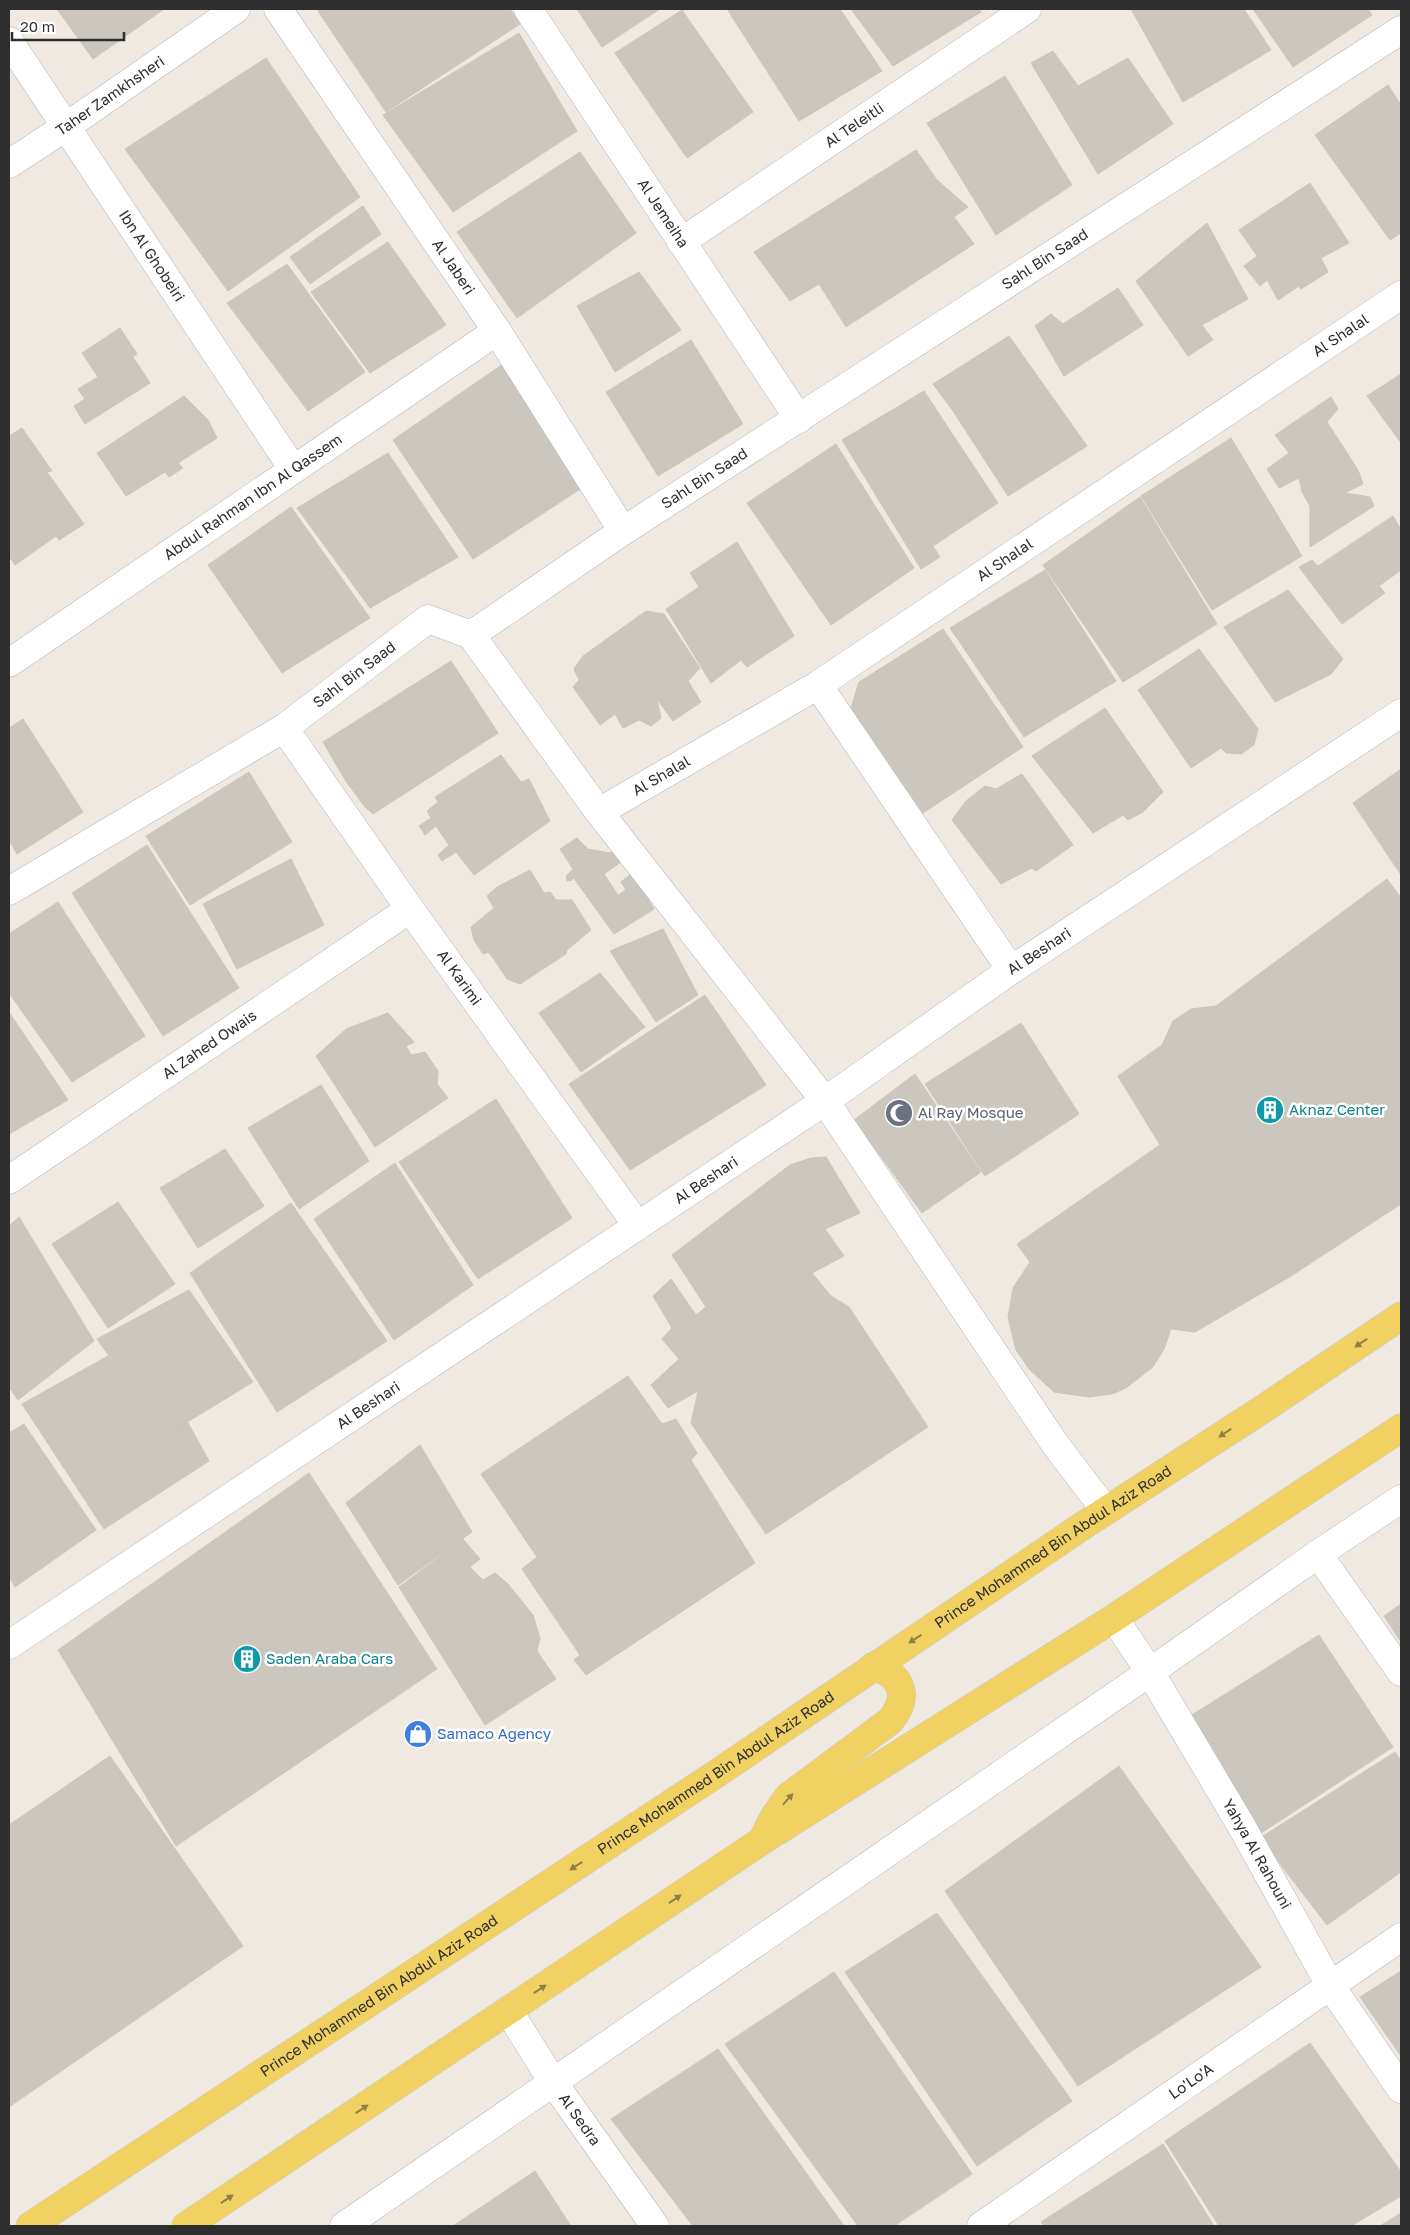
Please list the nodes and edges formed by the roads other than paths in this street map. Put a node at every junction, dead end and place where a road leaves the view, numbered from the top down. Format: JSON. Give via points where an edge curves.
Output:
{"nodes":[{"id":1,"x":236,"y":9,"type":"edge"},
{"id":2,"x":278,"y":9,"type":"edge"},
{"id":3,"x":528,"y":9,"type":"edge"},
{"id":4,"x":1027,"y":9,"type":"edge"},
{"id":5,"x":1401,"y":30,"type":"edge"},
{"id":6,"x":9,"y":42,"type":"edge"},
{"id":7,"x":67,"y":126,"type":"junction"},
{"id":8,"x":9,"y":164,"type":"edge"},
{"id":9,"x":681,"y":242,"type":"junction"},
{"id":10,"x":1401,"y":294,"type":"edge"},
{"id":11,"x":497,"y":332,"type":"junction"},
{"id":12,"x":799,"y":419,"type":"junction"},
{"id":13,"x":293,"y":469,"type":"junction"},
{"id":14,"x":622,"y":530,"type":"junction"},
{"id":15,"x":471,"y":635,"type":"junction"},
{"id":16,"x":9,"y":663,"type":"edge"},
{"id":17,"x":818,"y":684,"type":"junction"},
{"id":18,"x":1401,"y":713,"type":"edge"},
{"id":19,"x":284,"y":728,"type":"junction"},
{"id":20,"x":598,"y":812,"type":"junction"},
{"id":21,"x":10,"y":886,"type":"edge"},
{"id":22,"x":410,"y":909,"type":"junction"},
{"id":23,"x":1012,"y":970,"type":"junction"},
{"id":24,"x":825,"y":1101,"type":"junction"},
{"id":25,"x":9,"y":1180,"type":"edge"},
{"id":26,"x":637,"y":1225,"type":"junction"},
{"id":27,"x":1401,"y":1316,"type":"edge"},
{"id":28,"x":1401,"y":1428,"type":"edge"},
{"id":29,"x":1401,"y":1499,"type":"edge"},
{"id":30,"x":1106,"y":1511,"type":"junction"},
{"id":31,"x":1318,"y":1554,"type":"junction"},
{"id":32,"x":1114,"y":1618,"type":"junction"},
{"id":33,"x":9,"y":1645,"type":"edge"},
{"id":34,"x":874,"y":1666,"type":"junction"},
{"id":35,"x":1150,"y":1672,"type":"junction"},
{"id":36,"x":1401,"y":1672,"type":"edge"},
{"id":37,"x":763,"y":1840,"type":"junction"},
{"id":38,"x":1401,"y":1937,"type":"edge"},
{"id":39,"x":1330,"y":1985,"type":"junction"},
{"id":40,"x":508,"y":2010,"type":"junction"},
{"id":41,"x":553,"y":2082,"type":"junction"},
{"id":42,"x":1401,"y":2089,"type":"edge"},
{"id":43,"x":30,"y":2226,"type":"edge"},
{"id":44,"x":186,"y":2226,"type":"edge"},
{"id":45,"x":344,"y":2226,"type":"edge"},
{"id":46,"x":655,"y":2226,"type":"edge"},
{"id":47,"x":981,"y":2226,"type":"edge"}],
"edges":[{"from":1,"to":7,"type":"street","name":"Taher Zamkhsheri"},
{"from":2,"to":11,"type":"street","name":"Al Jaberi"},
{"from":3,"to":9,"type":"street","name":"Al Jemeiha"},
{"from":4,"to":9,"type":"street","name":"Al Teleitli"},
{"from":5,"to":12,"type":"street","name":"Sahl Bin Saad"},
{"from":6,"to":7,"type":"street","name":"Ibn Al Ghobeiri"},
{"from":7,"to":8,"type":"street","name":"Taher Zamkhsheri"},
{"from":7,"to":13,"type":"street","name":"Ibn Al Ghobeiri"},
{"from":9,"to":12,"type":"street","name":"Al Jemeiha"},
{"from":10,"to":17,"type":"street","name":"Al Shalal"},
{"from":11,"to":13,"type":"street","name":"Abdul Rahman Ibn Al Qassem"},
{"from":11,"to":14,"type":"street","name":"Al Jaberi"},
{"from":12,"to":14,"type":"street","name":"Sahl Bin Saad"},
{"from":13,"to":16,"type":"street","name":"Abdul Rahman Ibn Al Qassem"},
{"from":14,"to":15,"type":"street","name":"Sahl Bin Saad"},
{"from":15,"to":19,"type":"street","name":"Sahl Bin Saad","via":[[428,619]]},
{"from":15,"to":20,"type":"street"},
{"from":17,"to":20,"type":"street","name":"Al Shalal"},
{"from":17,"to":23,"type":"street"},
{"from":18,"to":23,"type":"street","name":"Al Beshari"},
{"from":19,"to":21,"type":"street","name":"Sahl Bin Saad"},
{"from":19,"to":22,"type":"street","name":"Al Karimi"},
{"from":20,"to":24,"type":"street"},
{"from":22,"to":25,"type":"street","name":"Al Zahed Owais"},
{"from":22,"to":26,"type":"street","name":"Al Karimi"},
{"from":23,"to":24,"type":"street","name":"Al Beshari"},
{"from":24,"to":26,"type":"street","name":"Al Beshari"},
{"from":24,"to":30,"type":"street","via":[[1055,1444]]},
{"from":26,"to":33,"type":"street","name":"Al Beshari"},
{"from":27,"to":30,"type":"main road","name":"Prince Mohammed Bin Abdul Aziz Road","one_way":true},
{"from":28,"to":32,"type":"main road"},
{"from":29,"to":31,"type":"street"},
{"from":30,"to":34,"type":"main road","name":"Prince Mohammed Bin Abdul Aziz Road","one_way":true},
{"from":31,"to":35,"type":"street"},
{"from":31,"to":36,"type":"street"},
{"from":32,"to":35,"type":"street","name":"Yahya Al Rahouni"},
{"from":32,"to":37,"type":"main road"},
{"from":37,"to":34,"type":"main road","one_way":true,"via":[[774,1816],[788,1797],[898,1712],[902,1700],[895,1678]]},
{"from":34,"to":43,"type":"main road","name":"Prince Mohammed Bin Abdul Aziz Road","one_way":true},
{"from":35,"to":39,"type":"street","name":"Yahya Al Rahouni"},
{"from":35,"to":41,"type":"street"},
{"from":40,"to":37,"type":"main road","one_way":true},
{"from":38,"to":39,"type":"street","name":"Lo'Lo'A"},
{"from":39,"to":42,"type":"street","name":"Yahya Al Rahouni"},
{"from":39,"to":47,"type":"street","name":"Lo'Lo'A"},
{"from":40,"to":41,"type":"street","name":"Al Sedra"},
{"from":44,"to":40,"type":"main road","one_way":true},
{"from":41,"to":45,"type":"street"},
{"from":41,"to":46,"type":"street","name":"Al Sedra"}]}
